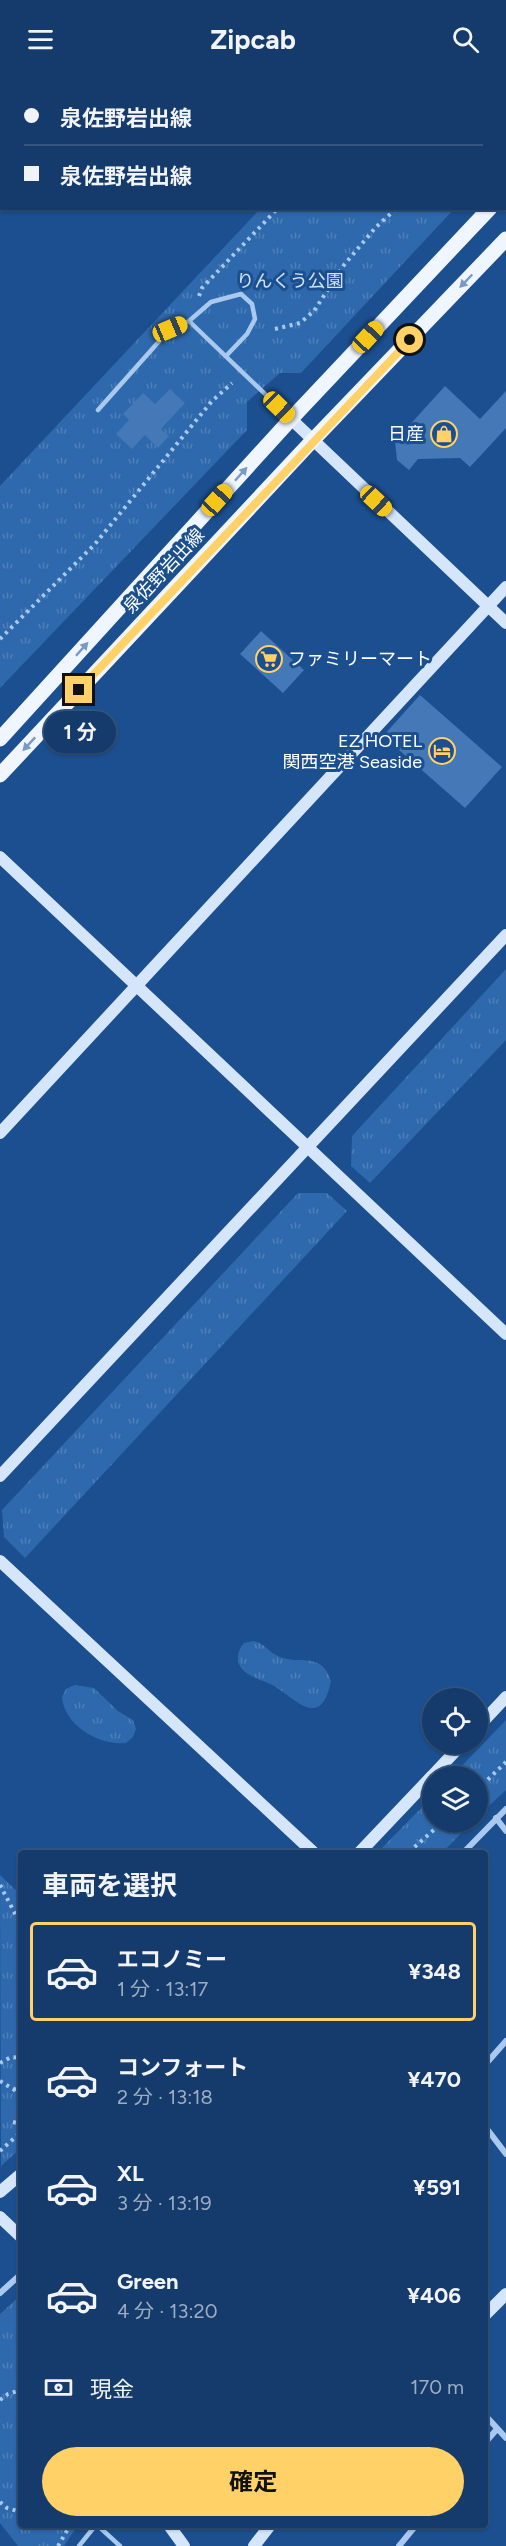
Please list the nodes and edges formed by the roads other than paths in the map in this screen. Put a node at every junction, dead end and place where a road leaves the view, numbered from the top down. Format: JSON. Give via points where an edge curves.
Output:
{"nodes":[{"id":1,"x":487,"y":210,"type":"edge"},
{"id":2,"x":506,"y":239,"type":"edge"},
{"id":3,"x":189,"y":321,"type":"junction"},
{"id":4,"x":226,"y":356,"type":"junction"},
{"id":5,"x":98,"y":410,"type":"dead end"},
{"id":6,"x":291,"y":419,"type":"junction"},
{"id":7,"x":312,"y":441,"type":"junction"},
{"id":8,"x":506,"y":587,"type":"edge"},
{"id":9,"x":488,"y":606,"type":"junction"},
{"id":10,"x":506,"y":623,"type":"edge"},
{"id":11,"x":0,"y":739,"type":"edge"},
{"id":12,"x":0,"y":775,"type":"edge"},
{"id":13,"x":0,"y":858,"type":"edge"},
{"id":14,"x":506,"y":935,"type":"edge"},
{"id":15,"x":137,"y":986,"type":"junction"},
{"id":16,"x":0,"y":1133,"type":"edge"},
{"id":17,"x":307,"y":1146,"type":"junction"},
{"id":18,"x":506,"y":1334,"type":"edge"},
{"id":19,"x":0,"y":1476,"type":"edge"},
{"id":20,"x":0,"y":1561,"type":"edge"},
{"id":21,"x":506,"y":1697,"type":"edge"},
{"id":22,"x":488,"y":1716,"type":"edge"},
{"id":23,"x":453,"y":1754,"type":"edge"},
{"id":24,"x":441,"y":1766,"type":"edge"},
{"id":25,"x":422,"y":1787,"type":"edge"},
{"id":26,"x":506,"y":1809,"type":"edge"},
{"id":27,"x":496,"y":1818,"type":"junction"},
{"id":28,"x":506,"y":1831,"type":"edge"},
{"id":29,"x":311,"y":1850,"type":"edge"},
{"id":30,"x":362,"y":1850,"type":"edge"},
{"id":31,"x":466,"y":1850,"type":"edge"},
{"id":32,"x":506,"y":2041,"type":"edge"},
{"id":33,"x":488,"y":2061,"type":"edge"},
{"id":34,"x":488,"y":2130,"type":"edge"},
{"id":35,"x":506,"y":2154,"type":"edge"},
{"id":36,"x":18,"y":2177,"type":"edge"},
{"id":37,"x":0,"y":2192,"type":"edge"},
{"id":38,"x":0,"y":2217,"type":"edge"},
{"id":39,"x":18,"y":2234,"type":"edge"},
{"id":40,"x":18,"y":2277,"type":"edge"},
{"id":41,"x":0,"y":2293,"type":"edge"},
{"id":42,"x":506,"y":2294,"type":"edge"},
{"id":43,"x":488,"y":2312,"type":"edge"},
{"id":44,"x":488,"y":2419,"type":"edge"},
{"id":45,"x":497,"y":2429,"type":"junction"},
{"id":46,"x":506,"y":2438,"type":"edge"},
{"id":47,"x":488,"y":2439,"type":"edge"},
{"id":48,"x":93,"y":2528,"type":"edge"},
{"id":49,"x":99,"y":2528,"type":"edge"},
{"id":50,"x":171,"y":2528,"type":"edge"},
{"id":51,"x":268,"y":2528,"type":"edge"},
{"id":52,"x":414,"y":2528,"type":"edge"},
{"id":53,"x":79,"y":2546,"type":"edge"},
{"id":54,"x":120,"y":2546,"type":"edge"},
{"id":55,"x":183,"y":2546,"type":"edge"},
{"id":56,"x":254,"y":2546,"type":"edge"},
{"id":57,"x":399,"y":2546,"type":"edge"}],
"edges":[{"from":1,"to":6,"type":"main road","name":"泉佐野岩出線"},
{"from":2,"to":7,"type":"main road","name":"泉佐野岩出線","one_way":true},
{"from":3,"to":4,"type":"lane"},
{"from":3,"to":4,"type":"lane","via":[[211,302],[241,294],[252,304],[255,319]]},
{"from":3,"to":5,"type":"lane","via":[[170,329]]},
{"from":4,"to":6,"type":"lane"},
{"from":6,"to":7,"type":"street"},
{"from":11,"to":6,"type":"main road","name":"泉佐野岩出線","one_way":true},
{"from":7,"to":9,"type":"street"},
{"from":7,"to":12,"type":"main road","name":"泉佐野岩出線","one_way":true},
{"from":8,"to":9,"type":"street"},
{"from":9,"to":10,"type":"street"},
{"from":9,"to":15,"type":"street"},
{"from":13,"to":15,"type":"street"},
{"from":14,"to":17,"type":"street"},
{"from":15,"to":16,"type":"street"},
{"from":15,"to":17,"type":"street"},
{"from":17,"to":18,"type":"street"},
{"from":17,"to":19,"type":"street"},
{"from":20,"to":29,"type":"street"},
{"from":21,"to":22,"type":"street"},
{"from":23,"to":24,"type":"street"},
{"from":25,"to":30,"type":"street"},
{"from":26,"to":27,"type":"street"},
{"from":27,"to":28,"type":"street"},
{"from":27,"to":31,"type":"street"},
{"from":32,"to":33,"type":"street"},
{"from":34,"to":35,"type":"street"},
{"from":36,"to":37,"type":"street"},
{"from":38,"to":39,"type":"street"},
{"from":40,"to":41,"type":"street"},
{"from":42,"to":43,"type":"street"},
{"from":44,"to":45,"type":"street"},
{"from":45,"to":46,"type":"street"},
{"from":45,"to":47,"type":"street"},
{"from":48,"to":53,"type":"lane"},
{"from":49,"to":54,"type":"lane"},
{"from":50,"to":55,"type":"street"},
{"from":51,"to":56,"type":"street"},
{"from":52,"to":57,"type":"street"}]}
